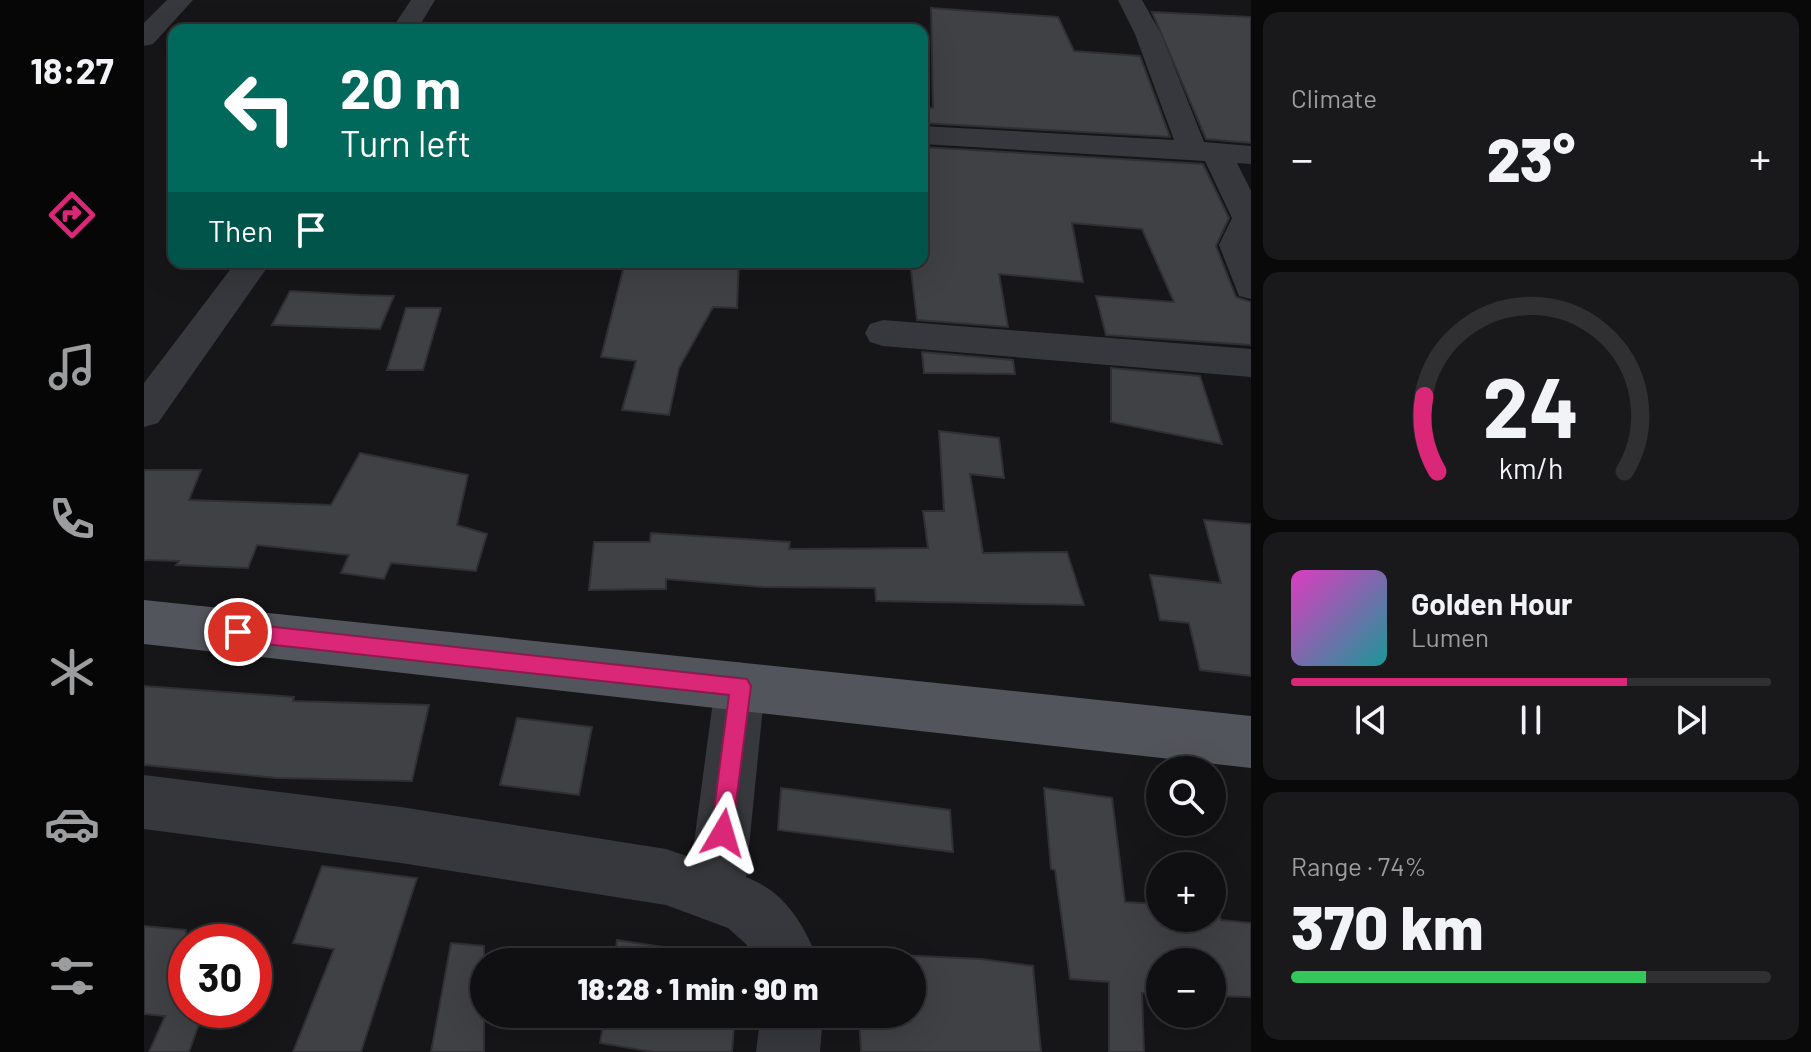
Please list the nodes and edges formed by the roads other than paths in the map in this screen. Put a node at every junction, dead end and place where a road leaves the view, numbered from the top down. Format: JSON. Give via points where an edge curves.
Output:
{"nodes":[{"id":1,"x":181,"y":0,"type":"edge"},
{"id":2,"x":423,"y":0,"type":"edge"},
{"id":3,"x":1130,"y":0,"type":"edge"},
{"id":4,"x":408,"y":24,"type":"edge"},
{"id":5,"x":144,"y":38,"type":"edge"},
{"id":6,"x":928,"y":135,"type":"edge"},
{"id":7,"x":1205,"y":152,"type":"junction"},
{"id":8,"x":1251,"y":155,"type":"edge"},
{"id":9,"x":250,"y":268,"type":"edge"},
{"id":10,"x":1251,"y":287,"type":"edge"},
{"id":11,"x":883,"y":333,"type":"dead end"},
{"id":12,"x":1251,"y":363,"type":"edge"},
{"id":13,"x":144,"y":412,"type":"edge"},
{"id":14,"x":144,"y":622,"type":"edge"},
{"id":15,"x":740,"y":686,"type":"junction"},
{"id":16,"x":1251,"y":742,"type":"edge"},
{"id":17,"x":144,"y":802,"type":"edge"},
{"id":18,"x":716,"y":892,"type":"junction"},
{"id":19,"x":781,"y":948,"type":"edge"},
{"id":20,"x":791,"y":1028,"type":"edge"},
{"id":21,"x":788,"y":1052,"type":"edge"}],
"edges":[{"from":1,"to":5,"type":"street"},
{"from":2,"to":4,"type":"street"},
{"from":3,"to":7,"type":"street"},
{"from":6,"to":7,"type":"street"},
{"from":7,"to":8,"type":"street"},
{"from":7,"to":10,"type":"street","via":[[1248,218],[1236,245]]},
{"from":9,"to":13,"type":"street"},
{"from":11,"to":12,"type":"street"},
{"from":14,"to":15,"type":"main road"},
{"from":15,"to":16,"type":"main road"},
{"from":15,"to":18,"type":"street"},
{"from":17,"to":18,"type":"street","via":[[666,877]]},
{"from":18,"to":19,"type":"street","via":[[747,906],[768,924]]},
{"from":20,"to":21,"type":"street"}]}
